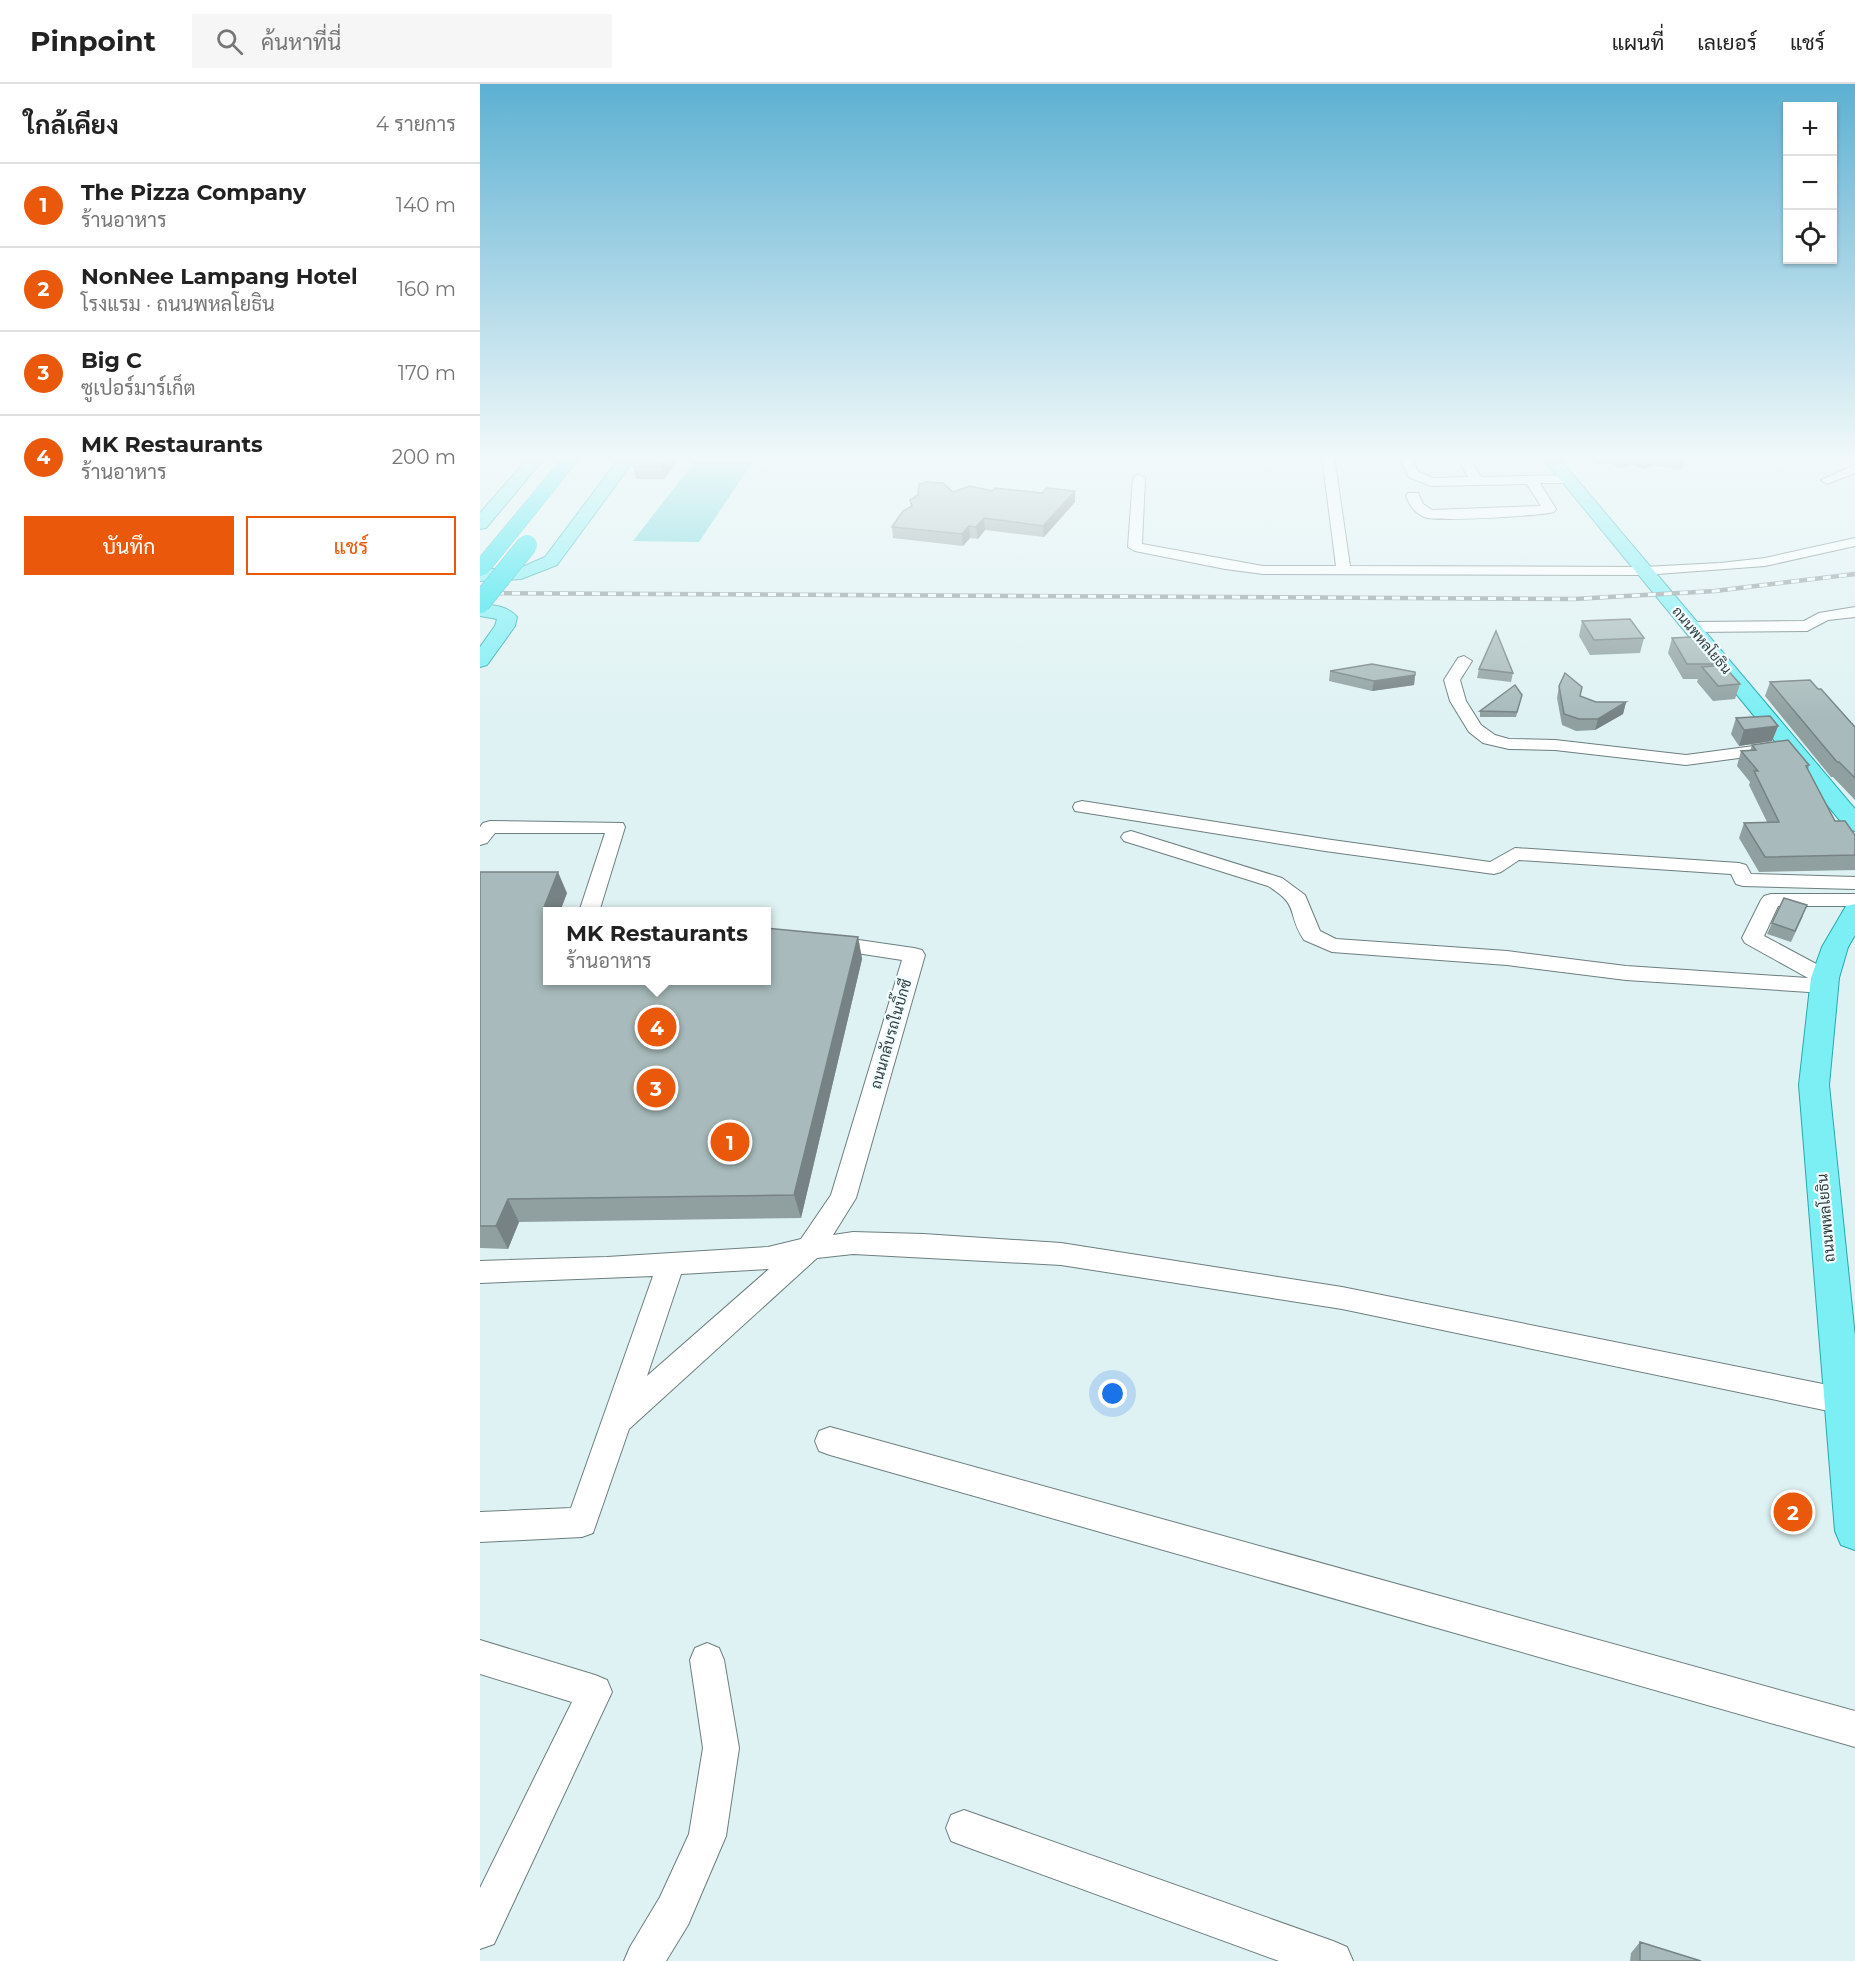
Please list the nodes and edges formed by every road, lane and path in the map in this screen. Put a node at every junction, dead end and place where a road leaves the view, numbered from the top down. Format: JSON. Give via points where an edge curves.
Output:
{"nodes":[{"id":1,"x":501,"y":544,"type":"edge"},
{"id":2,"x":528,"y":544,"type":"edge"},
{"id":3,"x":564,"y":544,"type":"edge"},
{"id":4,"x":1135,"y":544,"type":"edge"},
{"id":5,"x":1340,"y":544,"type":"edge"},
{"id":6,"x":1622,"y":544,"type":"edge"},
{"id":7,"x":1848,"y":544,"type":"edge"},
{"id":8,"x":480,"y":570,"type":"edge"},
{"id":9,"x":1644,"y":571,"type":"junction"},
{"id":10,"x":1344,"y":572,"type":"junction"},
{"id":11,"x":480,"y":575,"type":"edge"},
{"id":12,"x":480,"y":603,"type":"edge"},
{"id":13,"x":480,"y":610,"type":"edge"},
{"id":14,"x":1855,"y":612,"type":"edge"},
{"id":15,"x":1807,"y":626,"type":"junction"},
{"id":16,"x":1855,"y":626,"type":"edge"},
{"id":17,"x":1690,"y":627,"type":"junction"},
{"id":18,"x":480,"y":661,"type":"edge"},
{"id":19,"x":1464,"y":661,"type":"dead end"},
{"id":20,"x":1790,"y":746,"type":"junction"},
{"id":21,"x":1082,"y":807,"type":"dead end"},
{"id":22,"x":1855,"y":824,"type":"edge"},
{"id":23,"x":1131,"y":837,"type":"dead end"},
{"id":24,"x":480,"y":839,"type":"edge"},
{"id":25,"x":1781,"y":881,"type":"junction"},
{"id":26,"x":1855,"y":883,"type":"edge"},
{"id":27,"x":1771,"y":900,"type":"junction"},
{"id":28,"x":1855,"y":900,"type":"edge"},
{"id":29,"x":591,"y":907,"type":"edge"},
{"id":30,"x":1855,"y":912,"type":"edge"},
{"id":31,"x":812,"y":941,"type":"edge"},
{"id":32,"x":1825,"y":982,"type":"junction"},
{"id":33,"x":810,"y":1248,"type":"junction"},
{"id":34,"x":671,"y":1264,"type":"junction"},
{"id":35,"x":480,"y":1272,"type":"edge"},
{"id":36,"x":1843,"y":1401,"type":"junction"},
{"id":37,"x":617,"y":1421,"type":"junction"},
{"id":38,"x":830,"y":1441,"type":"dead end"},
{"id":39,"x":1853,"y":1483,"type":"edge"},
{"id":40,"x":480,"y":1527,"type":"edge"},
{"id":41,"x":1855,"y":1531,"type":"edge"},
{"id":42,"x":480,"y":1657,"type":"edge"},
{"id":43,"x":707,"y":1660,"type":"dead end"},
{"id":44,"x":1855,"y":1729,"type":"edge"},
{"id":45,"x":964,"y":1828,"type":"dead end"},
{"id":46,"x":480,"y":1930,"type":"edge"},
{"id":47,"x":644,"y":1961,"type":"edge"},
{"id":48,"x":1333,"y":1961,"type":"edge"}],
"edges":[{"from":1,"to":8,"type":"highway"},
{"from":2,"to":12,"type":"highway","bridge":true},
{"from":3,"to":11,"type":"main road","via":[[551,561],[521,574]]},
{"from":4,"to":10,"type":"street","via":[[1135,547],[1225,565]]},
{"from":5,"to":10,"type":"street"},
{"from":6,"to":9,"type":"main road","name":"ถนนพหลโยธิน"},
{"from":7,"to":9,"type":"street","via":[[1765,562]]},
{"from":9,"to":10,"type":"street"},
{"from":9,"to":17,"type":"main road","name":"ถนนพหลโยธิน"},
{"from":13,"to":18,"type":"main road","via":[[507,617],[506,626]]},
{"from":14,"to":15,"type":"street","via":[[1824,616]]},
{"from":15,"to":16,"type":"street"},
{"from":15,"to":17,"type":"street"},
{"from":17,"to":20,"type":"main road","name":"ถนนพหลโยธิน"},
{"from":19,"to":20,"type":"street","via":[[1452,680],[1458,701],[1475,728],[1489,739],[1686,760]]},
{"from":20,"to":22,"type":"main road","name":"ถนนพหลโยธิน"},
{"from":21,"to":25,"type":"street","via":[[1494,868],[1515,854],[1739,869],[1743,880]]},
{"from":23,"to":32,"type":"street","via":[[1275,882],[1292,891],[1304,909],[1311,935],[1332,945],[1507,958],[1626,973]]},
{"from":24,"to":29,"type":"street","via":[[490,827],[616,827]]},
{"from":25,"to":26,"type":"street"},
{"from":25,"to":27,"type":"street"},
{"from":27,"to":28,"type":"street"},
{"from":27,"to":32,"type":"street","via":[[1752,938]]},
{"from":30,"to":32,"type":"main road","name":"ถนนพหลโยธิน","via":[[1835,947]]},
{"from":31,"to":33,"type":"street","name":"ถนนกลับรถในบิ๊กซี","via":[[914,955],[843,1198]]},
{"from":32,"to":36,"type":"main road","name":"ถนนพหลโยธิน","via":[[1814,1085]]},
{"from":33,"to":34,"type":"street","via":[[768,1258]]},
{"from":33,"to":36,"type":"street","via":[[853,1243],[923,1245],[1060,1254],[1155,1268],[1342,1298]]},
{"from":33,"to":37,"type":"street"},
{"from":34,"to":35,"type":"street"},
{"from":34,"to":37,"type":"street"},
{"from":36,"to":39,"type":"main road","name":"ถนนพหลโยธิน"},
{"from":37,"to":40,"type":"street","via":[[582,1522]]},
{"from":38,"to":44,"type":"street"},
{"from":39,"to":41,"type":"main road","name":"ถนนพหลโยธิน"},
{"from":42,"to":46,"type":"street","via":[[595,1692]]},
{"from":43,"to":47,"type":"street","via":[[721,1748],[707,1836],[674,1911]]},
{"from":45,"to":48,"type":"street"}]}
